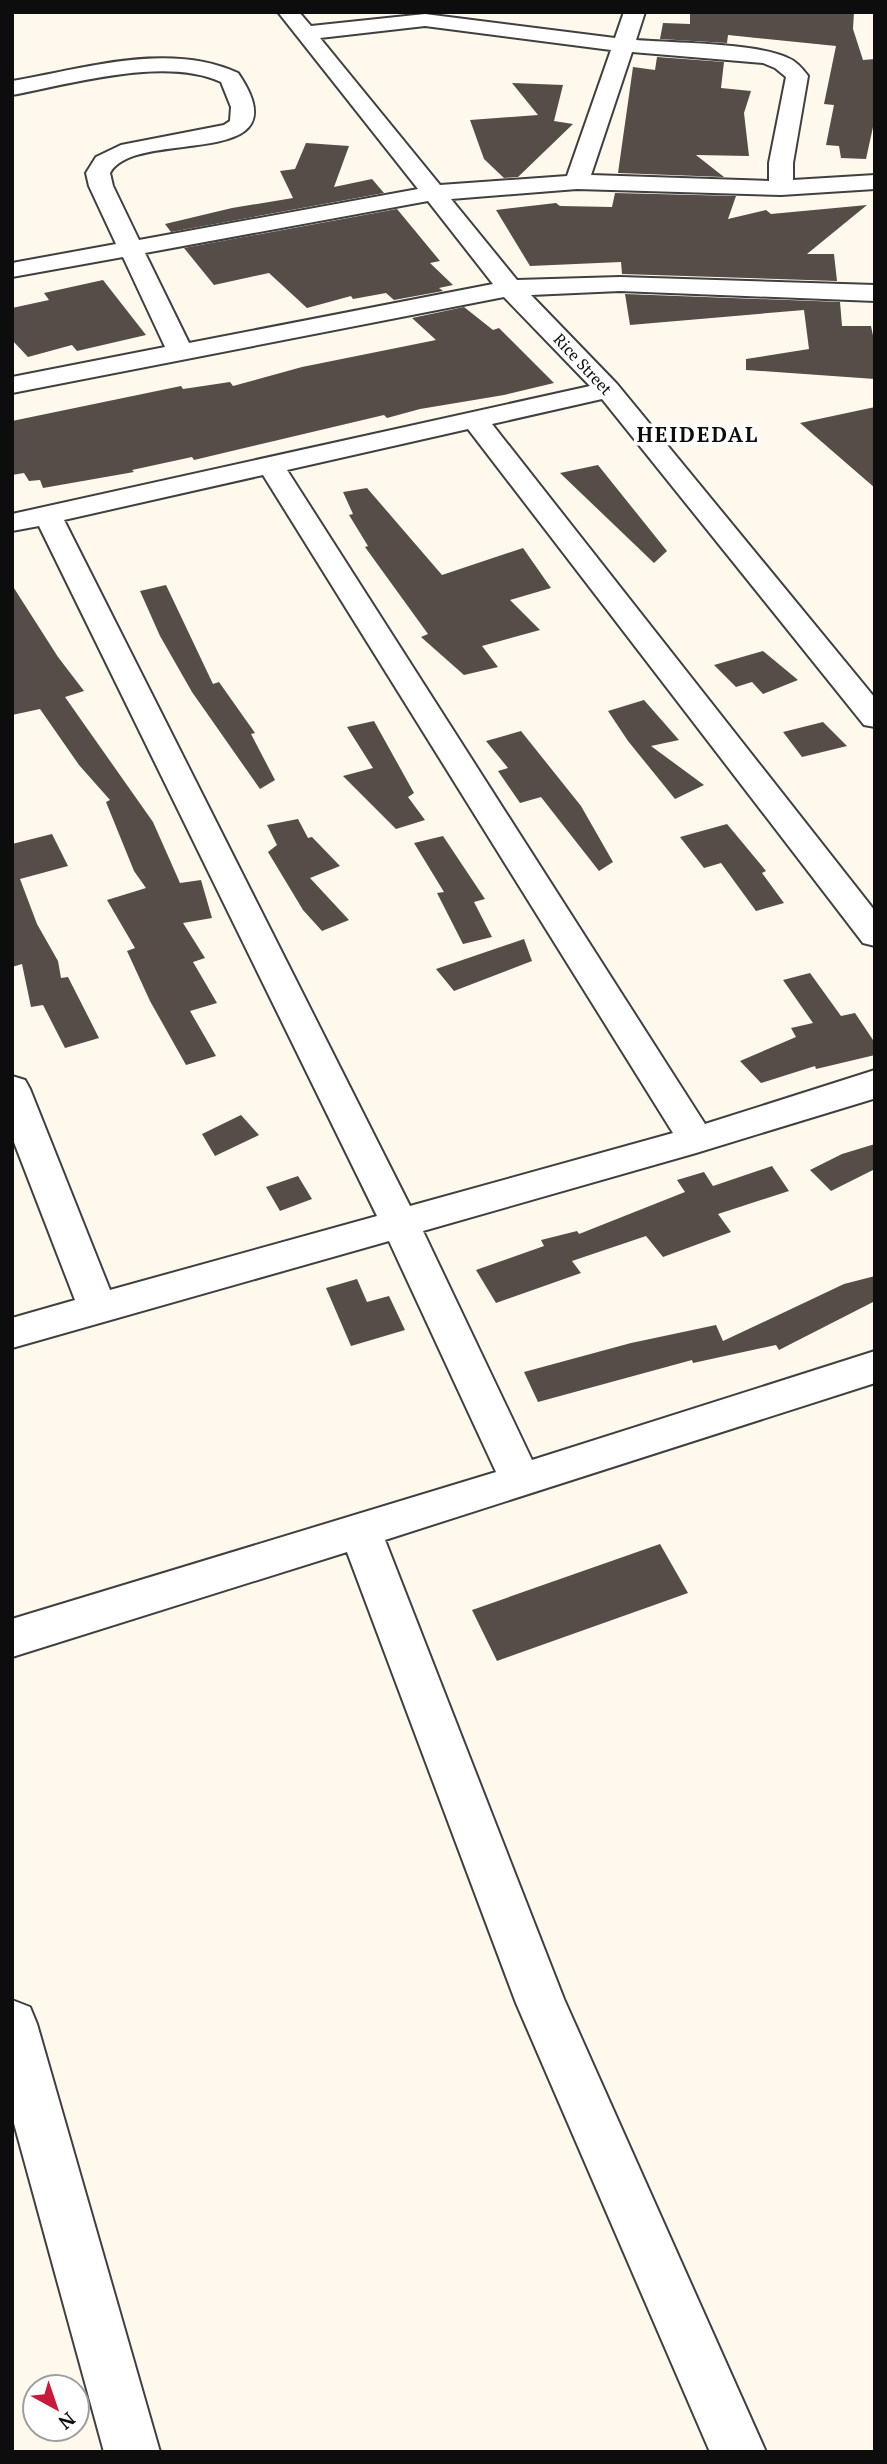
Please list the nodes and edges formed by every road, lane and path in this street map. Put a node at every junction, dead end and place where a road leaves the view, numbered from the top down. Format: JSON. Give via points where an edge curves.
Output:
{"nodes":[{"id":1,"x":288,"y":12,"type":"edge"},
{"id":2,"x":635,"y":12,"type":"edge"},
{"id":3,"x":308,"y":33,"type":"junction"},
{"id":4,"x":622,"y":45,"type":"junction"},
{"id":5,"x":12,"y":88,"type":"edge"},
{"id":6,"x":577,"y":182,"type":"junction"},
{"id":7,"x":875,"y":182,"type":"edge"},
{"id":8,"x":781,"y":188,"type":"junction"},
{"id":9,"x":434,"y":193,"type":"junction"},
{"id":10,"x":130,"y":247,"type":"junction"},
{"id":11,"x":12,"y":270,"type":"edge"},
{"id":12,"x":510,"y":288,"type":"junction"},
{"id":13,"x":875,"y":293,"type":"edge"},
{"id":14,"x":180,"y":352,"type":"junction"},
{"id":15,"x":12,"y":385,"type":"edge"},
{"id":16,"x":608,"y":390,"type":"junction"},
{"id":17,"x":476,"y":421,"type":"junction"},
{"id":18,"x":270,"y":464,"type":"junction"},
{"id":19,"x":47,"y":516,"type":"junction"},
{"id":20,"x":12,"y":523,"type":"edge"},
{"id":21,"x":875,"y":718,"type":"edge"},
{"id":22,"x":875,"y":935,"type":"edge"},
{"id":23,"x":875,"y":1083,"type":"edge"},
{"id":24,"x":12,"y":1089,"type":"edge"},
{"id":25,"x":696,"y":1140,"type":"junction"},
{"id":26,"x":399,"y":1222,"type":"junction"},
{"id":27,"x":97,"y":1307,"type":"junction"},
{"id":28,"x":12,"y":1333,"type":"edge"},
{"id":29,"x":875,"y":1367,"type":"edge"},
{"id":30,"x":522,"y":1481,"type":"junction"},
{"id":31,"x":360,"y":1531,"type":"junction"},
{"id":32,"x":12,"y":1638,"type":"edge"},
{"id":33,"x":12,"y":2024,"type":"edge"},
{"id":34,"x":24,"y":2110,"type":"edge"},
{"id":35,"x":132,"y":2452,"type":"edge"},
{"id":36,"x":738,"y":2452,"type":"edge"}],
"edges":[{"from":1,"to":3,"type":"street","name":"Rice Street"},
{"from":2,"to":4,"type":"street"},
{"from":3,"to":4,"type":"street","via":[[425,20]]},
{"from":3,"to":9,"type":"street","name":"Rice Street"},
{"from":4,"to":6,"type":"street"},
{"from":4,"to":8,"type":"street","via":[[740,53],[766,57],[793,69],[797,76],[781,163]]},
{"from":5,"to":10,"type":"street","via":[[170,65],[210,68],[230,78],[244,113],[240,126],[129,150],[104,162],[98,173],[101,186]]},
{"from":6,"to":8,"type":"street"},
{"from":6,"to":9,"type":"street"},
{"from":7,"to":8,"type":"street"},
{"from":9,"to":10,"type":"street"},
{"from":9,"to":12,"type":"street","name":"Rice Street"},
{"from":10,"to":11,"type":"street"},
{"from":10,"to":14,"type":"street"},
{"from":12,"to":13,"type":"street","via":[[620,284]]},
{"from":12,"to":14,"type":"street"},
{"from":12,"to":16,"type":"street","name":"Rice Street"},
{"from":14,"to":15,"type":"street"},
{"from":16,"to":17,"type":"street"},
{"from":16,"to":21,"type":"street","name":"Rice Street"},
{"from":17,"to":18,"type":"street"},
{"from":17,"to":22,"type":"street"},
{"from":18,"to":19,"type":"street"},
{"from":18,"to":25,"type":"street"},
{"from":19,"to":20,"type":"street"},
{"from":19,"to":26,"type":"street"},
{"from":23,"to":25,"type":"street"},
{"from":24,"to":27,"type":"street"},
{"from":25,"to":26,"type":"street"},
{"from":26,"to":27,"type":"street"},
{"from":26,"to":30,"type":"street"},
{"from":27,"to":28,"type":"street"},
{"from":29,"to":30,"type":"street"},
{"from":30,"to":31,"type":"street"},
{"from":31,"to":32,"type":"street"},
{"from":31,"to":36,"type":"street","via":[[541,2003]]},
{"from":33,"to":34,"type":"street"},
{"from":34,"to":35,"type":"street"}]}
